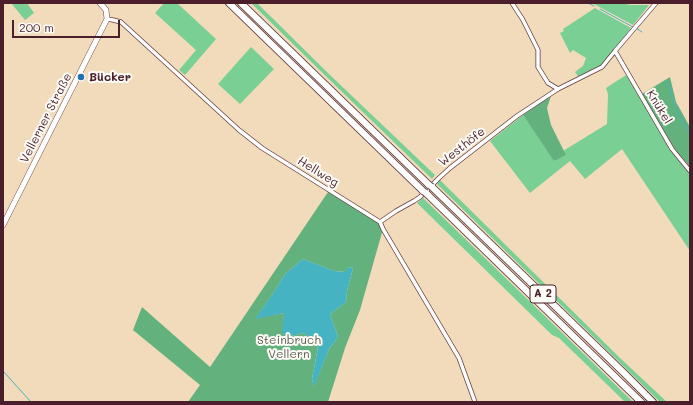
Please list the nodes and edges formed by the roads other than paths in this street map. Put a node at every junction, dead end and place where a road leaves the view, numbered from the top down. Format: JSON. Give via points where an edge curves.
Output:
{"nodes":[{"id":1,"x":100,"y":3,"type":"edge"},
{"id":2,"x":229,"y":3,"type":"edge"},
{"id":3,"x":241,"y":3,"type":"edge"},
{"id":4,"x":512,"y":3,"type":"edge"},
{"id":5,"x":656,"y":3,"type":"edge"},
{"id":6,"x":107,"y":19,"type":"junction"},
{"id":7,"x":615,"y":51,"type":"junction"},
{"id":8,"x":558,"y":89,"type":"junction"},
{"id":9,"x":690,"y":170,"type":"edge"},
{"id":10,"x":380,"y":222,"type":"junction"},
{"id":11,"x":3,"y":225,"type":"edge"},
{"id":12,"x":475,"y":402,"type":"edge"},
{"id":13,"x":641,"y":402,"type":"edge"},
{"id":14,"x":653,"y":402,"type":"edge"}],
"edges":[{"from":1,"to":6,"type":"main road","via":[[106,10]]},
{"from":2,"to":13,"type":"highway","number":"A 2"},
{"from":3,"to":14,"type":"highway","number":"A 2"},
{"from":4,"to":8,"type":"street","via":[[538,50],[538,67],[548,83]]},
{"from":5,"to":7,"type":"street","name":"Westhöfe"},
{"from":6,"to":10,"type":"street","name":"Hellweg","via":[[121,22],[262,148]]},
{"from":6,"to":11,"type":"main road","name":"Vellerner Straße"},
{"from":7,"to":8,"type":"street","name":"Westhöfe","via":[[602,67]]},
{"from":7,"to":9,"type":"street","name":"Knükel","via":[[672,149]]},
{"from":8,"to":10,"type":"street","name":"Westhöfe","via":[[517,116],[450,168],[420,197]]},
{"from":10,"to":12,"type":"street","via":[[459,358]]}]}
